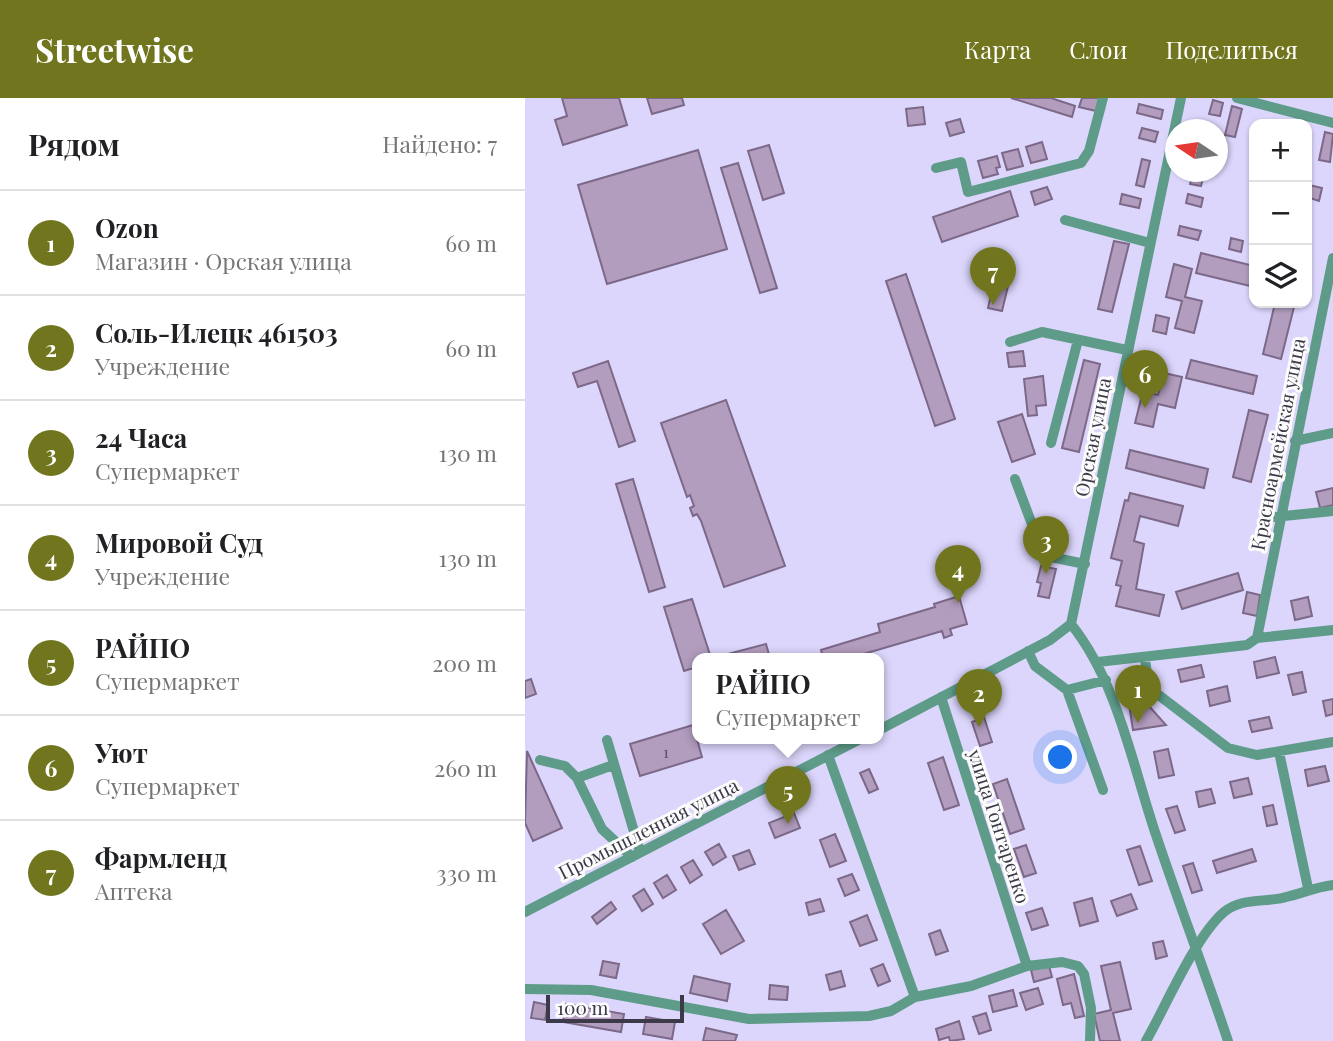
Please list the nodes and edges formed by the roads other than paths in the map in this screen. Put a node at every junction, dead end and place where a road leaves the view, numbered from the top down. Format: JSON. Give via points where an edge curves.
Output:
{"nodes":[{"id":1,"x":1103,"y":98,"type":"edge"},
{"id":2,"x":1181,"y":98,"type":"edge"},
{"id":3,"x":1237,"y":98,"type":"edge"},
{"id":4,"x":1333,"y":123,"type":"edge"},
{"id":5,"x":936,"y":168,"type":"dead end"},
{"id":6,"x":1065,"y":220,"type":"dead end"},
{"id":7,"x":1150,"y":243,"type":"junction"},
{"id":8,"x":1333,"y":258,"type":"edge"},
{"id":9,"x":1329,"y":300,"type":"edge"},
{"id":10,"x":1078,"y":340,"type":"junction"},
{"id":11,"x":1010,"y":342,"type":"dead end"},
{"id":12,"x":1127,"y":350,"type":"junction"},
{"id":13,"x":1333,"y":433,"type":"edge"},
{"id":14,"x":1295,"y":441,"type":"junction"},
{"id":15,"x":1051,"y":443,"type":"dead end"},
{"id":16,"x":1015,"y":479,"type":"dead end"},
{"id":17,"x":1333,"y":511,"type":"edge"},
{"id":18,"x":1277,"y":517,"type":"junction"},
{"id":19,"x":1085,"y":564,"type":"junction"},
{"id":20,"x":1071,"y":624,"type":"junction"},
{"id":21,"x":1333,"y":630,"type":"edge"},
{"id":22,"x":1255,"y":640,"type":"junction"},
{"id":23,"x":1028,"y":651,"type":"junction"},
{"id":24,"x":1145,"y":659,"type":"junction"},
{"id":25,"x":1098,"y":662,"type":"junction"},
{"id":26,"x":1106,"y":680,"type":"junction"},
{"id":27,"x":1066,"y":690,"type":"junction"},
{"id":28,"x":941,"y":697,"type":"junction"},
{"id":29,"x":884,"y":727,"type":"edge"},
{"id":30,"x":607,"y":740,"type":"dead end"},
{"id":31,"x":1333,"y":742,"type":"edge"},
{"id":32,"x":840,"y":744,"type":"edge"},
{"id":33,"x":1279,"y":752,"type":"junction"},
{"id":34,"x":828,"y":755,"type":"junction"},
{"id":35,"x":540,"y":760,"type":"dead end"},
{"id":36,"x":613,"y":765,"type":"junction"},
{"id":37,"x":577,"y":778,"type":"junction"},
{"id":38,"x":1103,"y":790,"type":"dead end"},
{"id":39,"x":636,"y":855,"type":"junction"},
{"id":40,"x":1333,"y":885,"type":"edge"},
{"id":41,"x":1308,"y":888,"type":"junction"},
{"id":42,"x":525,"y":912,"type":"edge"},
{"id":43,"x":1197,"y":947,"type":"junction"},
{"id":44,"x":1027,"y":966,"type":"junction"},
{"id":45,"x":525,"y":989,"type":"edge"},
{"id":46,"x":915,"y":997,"type":"junction"},
{"id":47,"x":1090,"y":1041,"type":"edge"},
{"id":48,"x":1146,"y":1041,"type":"edge"},
{"id":49,"x":1228,"y":1041,"type":"edge"}],
"edges":[{"from":1,"to":5,"type":"street","via":[[1089,151],[1081,163],[968,192],[961,162]]},
{"from":2,"to":7,"type":"street","name":"Орская улица"},
{"from":3,"to":4,"type":"street"},
{"from":6,"to":7,"type":"street"},
{"from":7,"to":12,"type":"street","name":"Орская улица"},
{"from":8,"to":9,"type":"street","name":"Красноармейская улица"},
{"from":9,"to":14,"type":"street","name":"Красноармейская улица"},
{"from":10,"to":11,"type":"street","via":[[1042,332]]},
{"from":10,"to":12,"type":"street"},
{"from":10,"to":15,"type":"street"},
{"from":12,"to":19,"type":"street","name":"Орская улица"},
{"from":13,"to":14,"type":"street"},
{"from":14,"to":18,"type":"street","name":"Красноармейская улица"},
{"from":16,"to":19,"type":"street","via":[[1042,551]]},
{"from":17,"to":18,"type":"street"},
{"from":18,"to":22,"type":"street","name":"Красноармейская улица"},
{"from":19,"to":20,"type":"street","name":"Орская улица"},
{"from":20,"to":23,"type":"street"},
{"from":20,"to":25,"type":"street"},
{"from":21,"to":22,"type":"street"},
{"from":22,"to":24,"type":"street"},
{"from":23,"to":27,"type":"street","via":[[1035,666]]},
{"from":23,"to":28,"type":"street"},
{"from":24,"to":25,"type":"street"},
{"from":24,"to":33,"type":"street","via":[[1156,693],[1217,742],[1247,754]]},
{"from":25,"to":26,"type":"street"},
{"from":26,"to":27,"type":"street"},
{"from":26,"to":43,"type":"street"},
{"from":27,"to":38,"type":"street"},
{"from":28,"to":29,"type":"street"},
{"from":28,"to":44,"type":"street","name":"улица Гонтаренко"},
{"from":30,"to":36,"type":"street"},
{"from":31,"to":33,"type":"street"},
{"from":32,"to":34,"type":"street","name":"Промышленная улица"},
{"from":33,"to":41,"type":"street"},
{"from":34,"to":39,"type":"street","name":"Промышленная улица"},
{"from":34,"to":46,"type":"street"},
{"from":35,"to":37,"type":"street","via":[[565,766]]},
{"from":36,"to":37,"type":"street"},
{"from":36,"to":39,"type":"street"},
{"from":37,"to":39,"type":"street","via":[[602,829]]},
{"from":39,"to":42,"type":"street","name":"Промышленная улица"},
{"from":40,"to":41,"type":"street"},
{"from":41,"to":43,"type":"street","via":[[1286,898],[1256,900],[1224,912]]},
{"from":43,"to":48,"type":"street"},
{"from":43,"to":49,"type":"street"},
{"from":44,"to":46,"type":"street","via":[[971,986]]},
{"from":44,"to":47,"type":"street","via":[[1062,962],[1078,966],[1091,1008]]},
{"from":45,"to":46,"type":"street","via":[[591,990],[749,1019],[869,1016],[891,1011]]}]}
